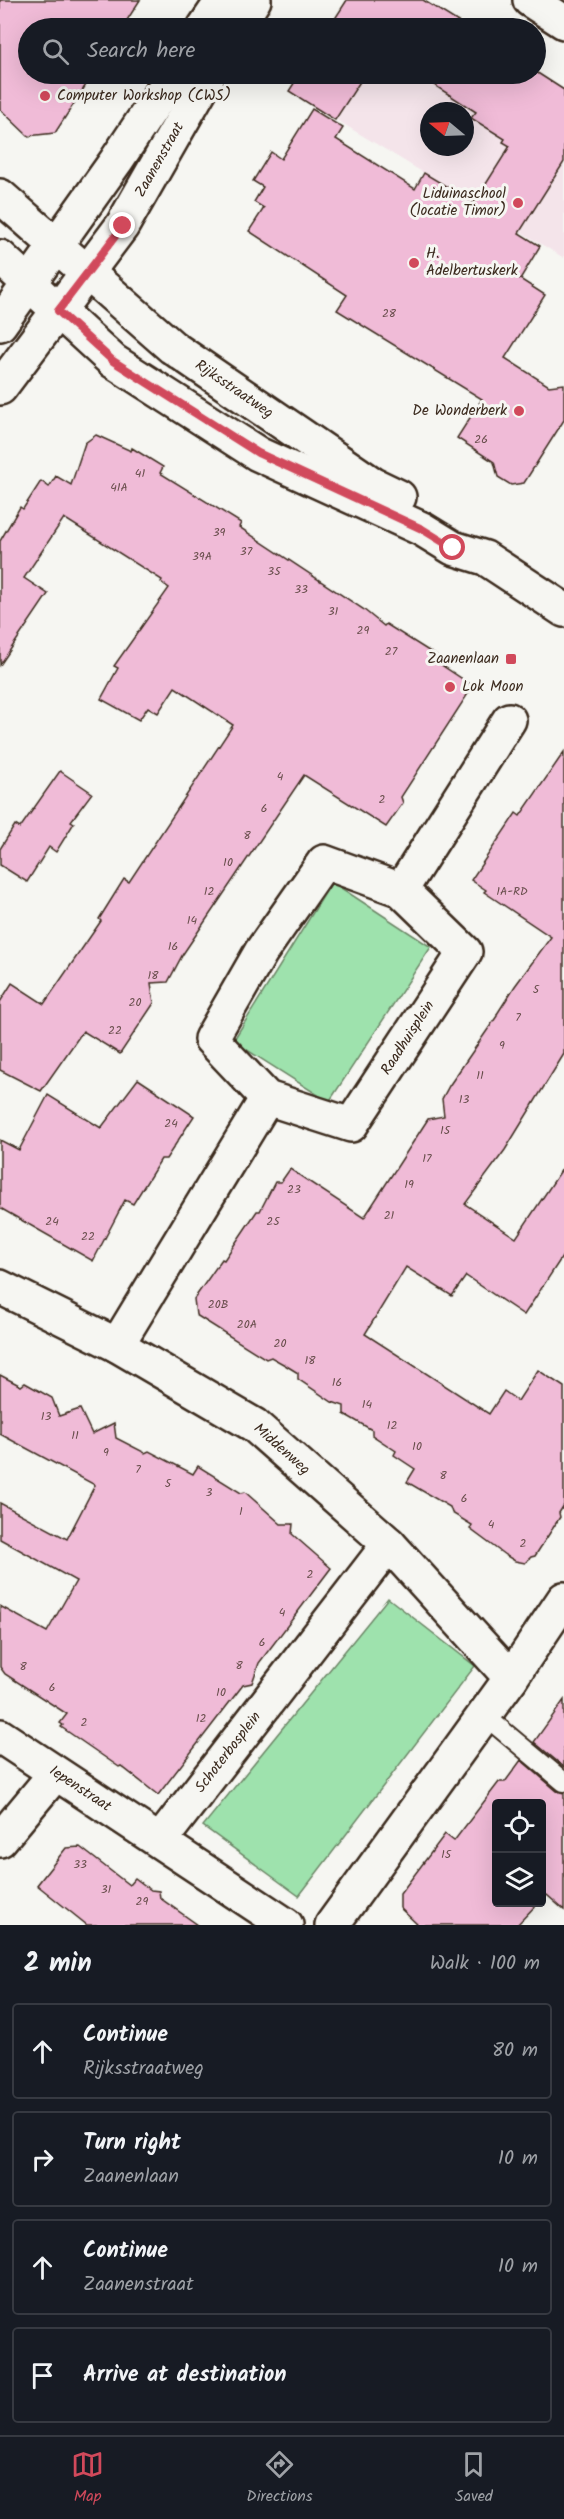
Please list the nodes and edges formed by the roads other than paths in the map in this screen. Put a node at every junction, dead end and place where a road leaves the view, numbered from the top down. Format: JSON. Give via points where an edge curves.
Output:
{"nodes":[{"id":1,"x":224,"y":0,"type":"edge"},
{"id":2,"x":254,"y":0,"type":"edge"},
{"id":3,"x":530,"y":0,"type":"edge"},
{"id":4,"x":211,"y":18,"type":"edge"},
{"id":5,"x":242,"y":18,"type":"edge"},
{"id":6,"x":564,"y":22,"type":"edge"},
{"id":7,"x":167,"y":84,"type":"edge"},
{"id":8,"x":203,"y":84,"type":"edge"},
{"id":9,"x":0,"y":196,"type":"edge"},
{"id":10,"x":56,"y":245,"type":"junction"},
{"id":11,"x":0,"y":257,"type":"edge"},
{"id":12,"x":87,"y":272,"type":"junction"},
{"id":13,"x":29,"y":284,"type":"junction"},
{"id":14,"x":58,"y":311,"type":"junction"},
{"id":15,"x":0,"y":324,"type":"edge"},
{"id":16,"x":0,"y":388,"type":"edge"},
{"id":17,"x":485,"y":558,"type":"junction"},
{"id":18,"x":564,"y":610,"type":"edge"},
{"id":19,"x":509,"y":720,"type":"dead end"},
{"id":20,"x":401,"y":890,"type":"junction"},
{"id":21,"x":267,"y":1098,"type":"junction"},
{"id":22,"x":0,"y":1287,"type":"edge"},
{"id":23,"x":117,"y":1345,"type":"junction"},
{"id":24,"x":389,"y":1544,"type":"junction"},
{"id":25,"x":564,"y":1599,"type":"edge"},
{"id":26,"x":511,"y":1678,"type":"junction"},
{"id":27,"x":484,"y":1715,"type":"junction"},
{"id":28,"x":0,"y":1736,"type":"edge"},
{"id":29,"x":55,"y":1774,"type":"junction"},
{"id":30,"x":564,"y":1782,"type":"edge"},
{"id":31,"x":0,"y":1840,"type":"edge"},
{"id":32,"x":160,"y":1841,"type":"junction"},
{"id":33,"x":286,"y":1925,"type":"edge"},
{"id":34,"x":332,"y":1925,"type":"edge"}],
"edges":[{"from":1,"to":4,"type":"street"},
{"from":2,"to":5,"type":"street"},
{"from":3,"to":6,"type":"street"},
{"from":7,"to":10,"type":"street"},
{"from":8,"to":12,"type":"street","name":"Zaanenstraat","via":[[123,226]]},
{"from":9,"to":10,"type":"street","name":"Rijksstraatweg"},
{"from":10,"to":12,"type":"street","name":"Rijksstraatweg"},
{"from":10,"to":13,"type":"street"},
{"from":11,"to":13,"type":"street","name":"Rijksstraatweg"},
{"from":12,"to":14,"type":"street"},
{"from":12,"to":17,"type":"street","name":"Rijksstraatweg","via":[[172,347],[374,485],[462,532]]},
{"from":13,"to":14,"type":"street","name":"Rijksstraatweg"},
{"from":13,"to":15,"type":"street"},
{"from":14,"to":16,"type":"street"},
{"from":14,"to":17,"type":"street","name":"Rijksstraatweg","via":[[113,361],[258,453],[422,529],[453,548]]},
{"from":17,"to":18,"type":"street","name":"Rijksstraatweg"},
{"from":19,"to":20,"type":"street"},
{"from":20,"to":21,"type":"street","name":"Raadhuisplein","via":[[324,862],[261,952],[211,1039]]},
{"from":20,"to":21,"type":"street","name":"Raadhuisplein","via":[[465,952],[351,1125]]},
{"from":21,"to":23,"type":"street"},
{"from":22,"to":23,"type":"street","name":"Middenweg"},
{"from":23,"to":24,"type":"street","name":"Middenweg","via":[[254,1425]]},
{"from":24,"to":26,"type":"street","name":"Middenweg"},
{"from":24,"to":32,"type":"street","name":"Schoterbosplein"},
{"from":25,"to":26,"type":"street"},
{"from":26,"to":27,"type":"street"},
{"from":27,"to":30,"type":"lane"},
{"from":27,"to":34,"type":"street"},
{"from":28,"to":29,"type":"street","name":"Iepenstraat"},
{"from":29,"to":31,"type":"street"},
{"from":29,"to":32,"type":"street","name":"Iepenstraat"},
{"from":32,"to":33,"type":"street"}]}
